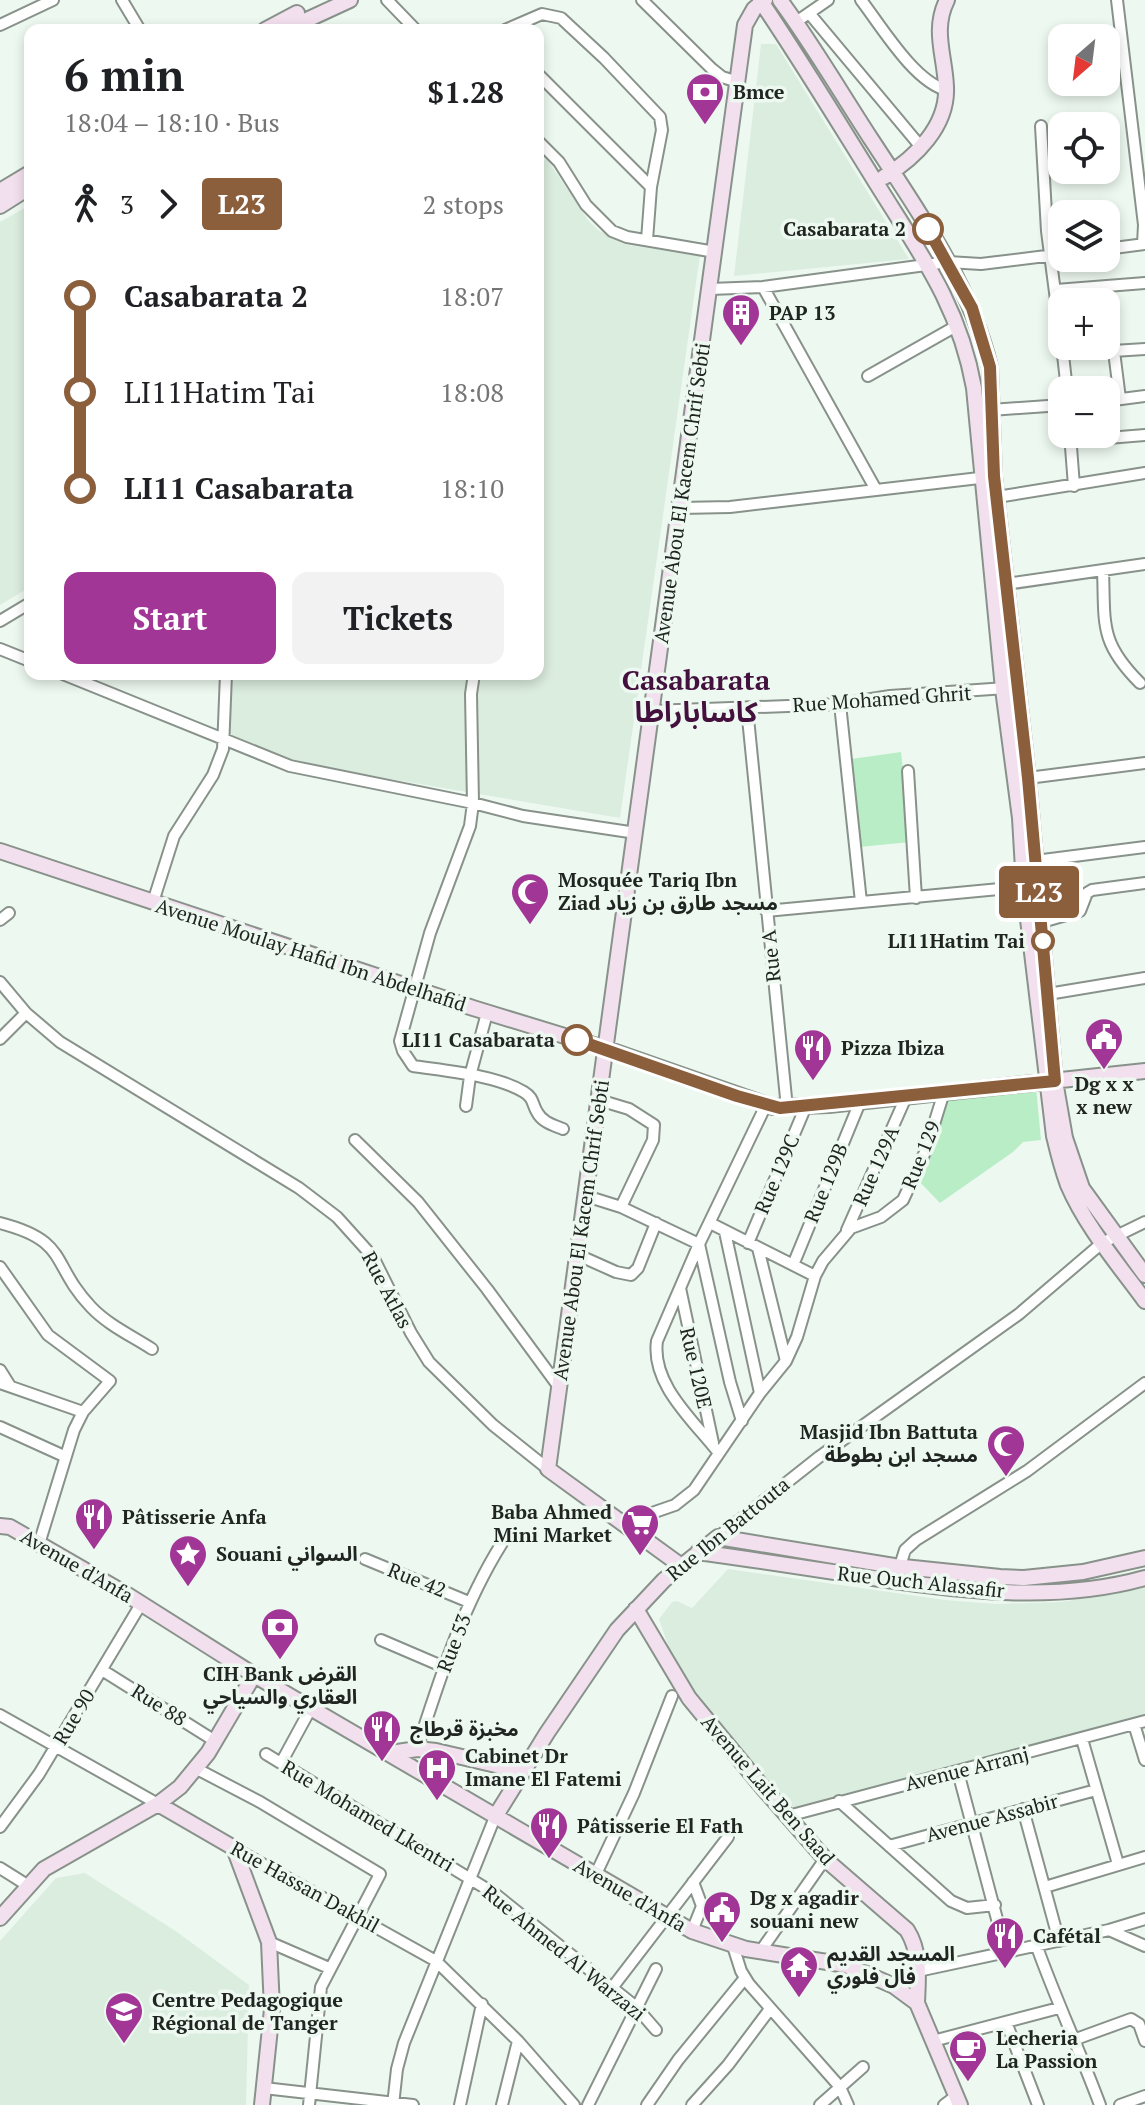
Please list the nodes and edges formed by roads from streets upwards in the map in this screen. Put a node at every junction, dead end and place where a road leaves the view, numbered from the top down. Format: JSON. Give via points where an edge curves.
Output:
{"nodes":[{"id":1,"x":53,"y":0,"type":"edge"},
{"id":2,"x":122,"y":0,"type":"edge"},
{"id":3,"x":326,"y":0,"type":"edge"},
{"id":4,"x":350,"y":0,"type":"edge"},
{"id":5,"x":387,"y":0,"type":"edge"},
{"id":6,"x":642,"y":0,"type":"edge"},
{"id":7,"x":780,"y":0,"type":"edge"},
{"id":8,"x":828,"y":0,"type":"edge"},
{"id":9,"x":861,"y":0,"type":"edge"},
{"id":10,"x":947,"y":0,"type":"edge"},
{"id":11,"x":1117,"y":0,"type":"edge"},
{"id":12,"x":762,"y":1,"type":"edge"},
{"id":13,"x":802,"y":18,"type":"junction"},
{"id":14,"x":136,"y":24,"type":"edge"},
{"id":15,"x":277,"y":24,"type":"edge"},
{"id":16,"x":298,"y":24,"type":"edge"},
{"id":17,"x":410,"y":24,"type":"edge"},
{"id":18,"x":519,"y":24,"type":"edge"},
{"id":19,"x":0,"y":25,"type":"edge"},
{"id":20,"x":544,"y":80,"type":"edge"},
{"id":21,"x":738,"y":82,"type":"junction"},
{"id":22,"x":947,"y":90,"type":"junction"},
{"id":23,"x":1041,"y":126,"type":"dead end"},
{"id":24,"x":544,"y":147,"type":"edge"},
{"id":25,"x":921,"y":147,"type":"junction"},
{"id":26,"x":893,"y":172,"type":"junction"},
{"id":27,"x":24,"y":177,"type":"edge"},
{"id":28,"x":876,"y":182,"type":"junction"},
{"id":29,"x":651,"y":187,"type":"junction"},
{"id":30,"x":0,"y":191,"type":"edge"},
{"id":31,"x":24,"y":191,"type":"edge"},
{"id":32,"x":1048,"y":202,"type":"edge"},
{"id":33,"x":0,"y":206,"type":"edge"},
{"id":34,"x":647,"y":240,"type":"junction"},
{"id":35,"x":1144,"y":244,"type":"edge"},
{"id":36,"x":1120,"y":247,"type":"edge"},
{"id":37,"x":715,"y":252,"type":"junction"},
{"id":38,"x":1048,"y":256,"type":"edge"},
{"id":39,"x":948,"y":262,"type":"junction"},
{"id":40,"x":929,"y":265,"type":"junction"},
{"id":41,"x":1145,"y":283,"type":"edge"},
{"id":42,"x":763,"y":287,"type":"junction"},
{"id":43,"x":1106,"y":288,"type":"edge"},
{"id":44,"x":710,"y":289,"type":"junction"},
{"id":45,"x":958,"y":325,"type":"junction"},
{"id":46,"x":1120,"y":346,"type":"edge"},
{"id":47,"x":1145,"y":349,"type":"edge"},
{"id":48,"x":868,"y":376,"type":"dead end"},
{"id":49,"x":1145,"y":396,"type":"edge"},
{"id":50,"x":1120,"y":399,"type":"edge"},
{"id":51,"x":1048,"y":406,"type":"edge"},
{"id":52,"x":991,"y":410,"type":"junction"},
{"id":53,"x":1145,"y":435,"type":"edge"},
{"id":54,"x":1120,"y":436,"type":"edge"},
{"id":55,"x":1072,"y":448,"type":"edge"},
{"id":56,"x":1145,"y":473,"type":"edge"},
{"id":57,"x":988,"y":477,"type":"junction"},
{"id":58,"x":1074,"y":486,"type":"junction"},
{"id":59,"x":875,"y":488,"type":"junction"},
{"id":60,"x":997,"y":497,"type":"junction"},
{"id":61,"x":680,"y":508,"type":"junction"},
{"id":62,"x":1145,"y":564,"type":"edge"},
{"id":63,"x":1103,"y":570,"type":"junction"},
{"id":64,"x":1006,"y":584,"type":"junction"},
{"id":65,"x":24,"y":607,"type":"edge"},
{"id":66,"x":0,"y":621,"type":"edge"},
{"id":67,"x":0,"y":649,"type":"edge"},
{"id":68,"x":24,"y":659,"type":"edge"},
{"id":69,"x":78,"y":680,"type":"edge"},
{"id":70,"x":226,"y":680,"type":"edge"},
{"id":71,"x":473,"y":680,"type":"edge"},
{"id":72,"x":1140,"y":683,"type":"dead end"},
{"id":73,"x":1010,"y":687,"type":"junction"},
{"id":74,"x":840,"y":704,"type":"junction"},
{"id":75,"x":747,"y":708,"type":"junction"},
{"id":76,"x":652,"y":711,"type":"junction"},
{"id":77,"x":224,"y":739,"type":"junction"},
{"id":78,"x":1145,"y":763,"type":"edge"},
{"id":79,"x":908,"y":771,"type":"dead end"},
{"id":80,"x":1028,"y":778,"type":"junction"},
{"id":81,"x":473,"y":803,"type":"junction"},
{"id":82,"x":636,"y":833,"type":"junction"},
{"id":83,"x":1145,"y":847,"type":"edge"},
{"id":84,"x":0,"y":851,"type":"edge"},
{"id":85,"x":1035,"y":861,"type":"junction"},
{"id":86,"x":1145,"y":883,"type":"edge"},
{"id":87,"x":1031,"y":886,"type":"junction"},
{"id":88,"x":916,"y":898,"type":"junction"},
{"id":89,"x":153,"y":902,"type":"junction"},
{"id":90,"x":861,"y":902,"type":"junction"},
{"id":91,"x":766,"y":911,"type":"junction"},
{"id":92,"x":1042,"y":922,"type":"junction"},
{"id":93,"x":1145,"y":978,"type":"edge"},
{"id":94,"x":0,"y":982,"type":"edge"},
{"id":95,"x":413,"y":989,"type":"junction"},
{"id":96,"x":1048,"y":994,"type":"junction"},
{"id":97,"x":26,"y":1013,"type":"junction"},
{"id":98,"x":487,"y":1013,"type":"junction"},
{"id":99,"x":0,"y":1039,"type":"edge"},
{"id":100,"x":607,"y":1049,"type":"junction"},
{"id":101,"x":1145,"y":1071,"type":"edge"},
{"id":102,"x":470,"y":1076,"type":"junction"},
{"id":103,"x":1050,"y":1081,"type":"junction"},
{"id":104,"x":944,"y":1092,"type":"junction"},
{"id":105,"x":906,"y":1097,"type":"junction"},
{"id":106,"x":599,"y":1100,"type":"junction"},
{"id":107,"x":860,"y":1102,"type":"junction"},
{"id":108,"x":766,"y":1105,"type":"junction"},
{"id":109,"x":466,"y":1106,"type":"dead end"},
{"id":110,"x":806,"y":1106,"type":"junction"},
{"id":111,"x":787,"y":1108,"type":"junction"},
{"id":112,"x":563,"y":1129,"type":"dead end"},
{"id":113,"x":355,"y":1140,"type":"dead end"},
{"id":114,"x":586,"y":1196,"type":"junction"},
{"id":115,"x":621,"y":1207,"type":"junction"},
{"id":116,"x":1145,"y":1222,"type":"edge"},
{"id":117,"x":0,"y":1223,"type":"edge"},
{"id":118,"x":656,"y":1223,"type":"junction"},
{"id":119,"x":710,"y":1223,"type":"junction"},
{"id":120,"x":725,"y":1232,"type":"junction"},
{"id":121,"x":845,"y":1235,"type":"junction"},
{"id":122,"x":1108,"y":1240,"type":"junction"},
{"id":123,"x":699,"y":1244,"type":"junction"},
{"id":124,"x":753,"y":1245,"type":"junction"},
{"id":125,"x":578,"y":1255,"type":"junction"},
{"id":126,"x":793,"y":1265,"type":"junction"},
{"id":127,"x":0,"y":1267,"type":"edge"},
{"id":128,"x":1145,"y":1275,"type":"edge"},
{"id":129,"x":815,"y":1276,"type":"junction"},
{"id":130,"x":680,"y":1288,"type":"junction"},
{"id":131,"x":1145,"y":1301,"type":"edge"},
{"id":132,"x":152,"y":1349,"type":"dead end"},
{"id":133,"x":786,"y":1361,"type":"junction"},
{"id":134,"x":0,"y":1370,"type":"edge"},
{"id":135,"x":1145,"y":1383,"type":"edge"},
{"id":136,"x":5,"y":1385,"type":"edge"},
{"id":137,"x":559,"y":1387,"type":"junction"},
{"id":138,"x":760,"y":1393,"type":"junction"},
{"id":139,"x":83,"y":1412,"type":"junction"},
{"id":140,"x":742,"y":1421,"type":"junction"},
{"id":141,"x":0,"y":1427,"type":"edge"},
{"id":142,"x":716,"y":1449,"type":"junction"},
{"id":143,"x":64,"y":1456,"type":"junction"},
{"id":144,"x":548,"y":1469,"type":"junction"},
{"id":145,"x":0,"y":1513,"type":"edge"},
{"id":146,"x":623,"y":1523,"type":"junction"},
{"id":147,"x":5,"y":1527,"type":"edge"},
{"id":148,"x":718,"y":1537,"type":"junction"},
{"id":149,"x":502,"y":1543,"type":"dead end"},
{"id":150,"x":39,"y":1544,"type":"junction"},
{"id":151,"x":698,"y":1552,"type":"junction"},
{"id":152,"x":1145,"y":1558,"type":"edge"},
{"id":153,"x":365,"y":1559,"type":"dead end"},
{"id":154,"x":680,"y":1565,"type":"junction"},
{"id":155,"x":900,"y":1566,"type":"junction"},
{"id":156,"x":1145,"y":1578,"type":"edge"},
{"id":157,"x":469,"y":1602,"type":"junction"},
{"id":158,"x":141,"y":1604,"type":"junction"},
{"id":159,"x":636,"y":1609,"type":"junction"},
{"id":160,"x":381,"y":1640,"type":"dead end"},
{"id":161,"x":444,"y":1667,"type":"junction"},
{"id":162,"x":102,"y":1670,"type":"junction"},
{"id":163,"x":254,"y":1675,"type":"junction"},
{"id":164,"x":672,"y":1696,"type":"dead end"},
{"id":165,"x":311,"y":1708,"type":"junction"},
{"id":166,"x":0,"y":1715,"type":"edge"},
{"id":167,"x":1140,"y":1723,"type":"edge"},
{"id":168,"x":1082,"y":1739,"type":"junction"},
{"id":169,"x":215,"y":1741,"type":"junction"},
{"id":170,"x":57,"y":1746,"type":"junction"},
{"id":171,"x":417,"y":1749,"type":"junction"},
{"id":172,"x":391,"y":1753,"type":"junction"},
{"id":173,"x":266,"y":1754,"type":"dead end"},
{"id":174,"x":1145,"y":1760,"type":"edge"},
{"id":175,"x":281,"y":1763,"type":"junction"},
{"id":176,"x":197,"y":1769,"type":"junction"},
{"id":177,"x":522,"y":1771,"type":"junction"},
{"id":178,"x":958,"y":1772,"type":"junction"},
{"id":179,"x":1096,"y":1790,"type":"junction"},
{"id":180,"x":839,"y":1801,"type":"junction"},
{"id":181,"x":158,"y":1804,"type":"junction"},
{"id":182,"x":0,"y":1805,"type":"edge"},
{"id":183,"x":1023,"y":1809,"type":"junction"},
{"id":184,"x":12,"y":1811,"type":"junction"},
{"id":185,"x":788,"y":1816,"type":"junction"},
{"id":186,"x":495,"y":1817,"type":"junction"},
{"id":187,"x":973,"y":1823,"type":"junction"},
{"id":188,"x":0,"y":1827,"type":"edge"},
{"id":189,"x":728,"y":1837,"type":"dead end"},
{"id":190,"x":889,"y":1846,"type":"junction"},
{"id":191,"x":234,"y":1848,"type":"junction"},
{"id":192,"x":1145,"y":1857,"type":"edge"},
{"id":193,"x":825,"y":1859,"type":"junction"},
{"id":194,"x":1118,"y":1864,"type":"junction"},
{"id":195,"x":0,"y":1868,"type":"edge"},
{"id":196,"x":595,"y":1876,"type":"junction"},
{"id":197,"x":470,"y":1877,"type":"junction"},
{"id":198,"x":693,"y":1882,"type":"junction"},
{"id":199,"x":27,"y":1885,"type":"junction"},
{"id":200,"x":1045,"y":1887,"type":"junction"},
{"id":201,"x":995,"y":1905,"type":"junction"},
{"id":202,"x":667,"y":1917,"type":"junction"},
{"id":203,"x":0,"y":1918,"type":"edge"},
{"id":204,"x":357,"y":1918,"type":"junction"},
{"id":205,"x":1145,"y":1919,"type":"edge"},
{"id":206,"x":1109,"y":1930,"type":"junction"},
{"id":207,"x":692,"y":1931,"type":"junction"},
{"id":208,"x":1059,"y":1941,"type":"junction"},
{"id":209,"x":269,"y":1942,"type":"junction"},
{"id":210,"x":733,"y":1946,"type":"junction"},
{"id":211,"x":1145,"y":1946,"type":"edge"},
{"id":212,"x":1037,"y":1947,"type":"junction"},
{"id":213,"x":760,"y":1952,"type":"junction"},
{"id":214,"x":1006,"y":1953,"type":"junction"},
{"id":215,"x":436,"y":1961,"type":"junction"},
{"id":216,"x":329,"y":1968,"type":"junction"},
{"id":217,"x":656,"y":1969,"type":"dead end"},
{"id":218,"x":918,"y":1971,"type":"junction"},
{"id":219,"x":745,"y":1978,"type":"junction"},
{"id":220,"x":612,"y":1988,"type":"junction"},
{"id":221,"x":917,"y":2003,"type":"junction"},
{"id":222,"x":482,"y":2004,"type":"junction"},
{"id":223,"x":636,"y":2007,"type":"junction"},
{"id":224,"x":1059,"y":2008,"type":"junction"},
{"id":225,"x":770,"y":2009,"type":"junction"},
{"id":226,"x":1006,"y":2022,"type":"junction"},
{"id":227,"x":656,"y":2030,"type":"dead end"},
{"id":228,"x":1076,"y":2039,"type":"junction"},
{"id":229,"x":518,"y":2041,"type":"junction"},
{"id":230,"x":933,"y":2041,"type":"junction"},
{"id":231,"x":1145,"y":2041,"type":"edge"},
{"id":232,"x":863,"y":2067,"type":"dead end"},
{"id":233,"x":840,"y":2087,"type":"junction"},
{"id":234,"x":264,"y":2088,"type":"junction"},
{"id":235,"x":1145,"y":2096,"type":"edge"},
{"id":236,"x":310,"y":2100,"type":"edge"},
{"id":237,"x":953,"y":2102,"type":"edge"},
{"id":238,"x":393,"y":2104,"type":"edge"},
{"id":239,"x":262,"y":2105,"type":"edge"},
{"id":240,"x":413,"y":2105,"type":"edge"},
{"id":241,"x":460,"y":2105,"type":"edge"},
{"id":242,"x":502,"y":2105,"type":"edge"},
{"id":243,"x":574,"y":2105,"type":"edge"},
{"id":244,"x":588,"y":2105,"type":"edge"},
{"id":245,"x":647,"y":2105,"type":"edge"},
{"id":246,"x":692,"y":2105,"type":"edge"},
{"id":247,"x":820,"y":2105,"type":"edge"},
{"id":248,"x":848,"y":2105,"type":"edge"},
{"id":249,"x":1038,"y":2105,"type":"edge"},
{"id":250,"x":1100,"y":2105,"type":"edge"},
{"id":251,"x":1120,"y":2105,"type":"edge"}],
"edges":[{"from":1,"to":19,"type":"street"},
{"from":2,"to":14,"type":"street"},
{"from":3,"to":15,"type":"street"},
{"from":4,"to":16,"type":"street"},
{"from":5,"to":17,"type":"street"},
{"from":6,"to":21,"type":"street","via":[[712,69]]},
{"from":7,"to":13,"type":"street"},
{"from":8,"to":13,"type":"street"},
{"from":9,"to":22,"type":"street","via":[[910,63],[937,88]]},
{"from":10,"to":22,"type":"street","via":[[939,24]]},
{"from":11,"to":35,"type":"street"},
{"from":12,"to":21,"type":"street","name":"Avenue Abou El Kacem Chrif Sebti","via":[[745,25]]},
{"from":12,"to":28,"type":"street"},
{"from":13,"to":25,"type":"street"},
{"from":13,"to":26,"type":"street"},
{"from":18,"to":29,"type":"street","via":[[542,14],[561,18],[650,104],[662,130]]},
{"from":20,"to":29,"type":"street"},
{"from":21,"to":37,"type":"street","name":"Avenue Abou El Kacem Chrif Sebti"},
{"from":22,"to":25,"type":"street","via":[[937,127]]},
{"from":23,"to":32,"type":"street"},
{"from":24,"to":34,"type":"street","via":[[598,219],[612,231]]},
{"from":25,"to":26,"type":"street"},
{"from":26,"to":28,"type":"street"},
{"from":26,"to":39,"type":"street"},
{"from":27,"to":30,"type":"street"},
{"from":28,"to":40,"type":"street"},
{"from":29,"to":34,"type":"street"},
{"from":31,"to":33,"type":"street"},
{"from":34,"to":37,"type":"street"},
{"from":35,"to":36,"type":"street"},
{"from":37,"to":44,"type":"street","name":"Avenue Abou El Kacem Chrif Sebti"},
{"from":38,"to":39,"type":"street"},
{"from":39,"to":40,"type":"street"},
{"from":39,"to":52,"type":"street","via":[[972,308],[986,351]]},
{"from":40,"to":42,"type":"street"},
{"from":40,"to":45,"type":"street"},
{"from":41,"to":43,"type":"street"},
{"from":42,"to":44,"type":"street"},
{"from":42,"to":59,"type":"street"},
{"from":44,"to":61,"type":"street","name":"Avenue Abou El Kacem Chrif Sebti"},
{"from":45,"to":48,"type":"street"},
{"from":45,"to":57,"type":"street"},
{"from":46,"to":47,"type":"street"},
{"from":49,"to":50,"type":"street"},
{"from":51,"to":52,"type":"street"},
{"from":52,"to":57,"type":"street"},
{"from":53,"to":54,"type":"street"},
{"from":55,"to":58,"type":"street"},
{"from":56,"to":58,"type":"street"},
{"from":57,"to":59,"type":"street"},
{"from":57,"to":60,"type":"street"},
{"from":57,"to":73,"type":"street"},
{"from":58,"to":60,"type":"street"},
{"from":59,"to":61,"type":"street","via":[[730,507]]},
{"from":60,"to":64,"type":"street"},
{"from":61,"to":76,"type":"street","name":"Avenue Abou El Kacem Chrif Sebti"},
{"from":62,"to":63,"type":"street"},
{"from":63,"to":64,"type":"street"},
{"from":63,"to":72,"type":"street","via":[[1110,645]]},
{"from":64,"to":73,"type":"street"},
{"from":65,"to":66,"type":"street"},
{"from":67,"to":68,"type":"street"},
{"from":69,"to":77,"type":"street"},
{"from":70,"to":77,"type":"street"},
{"from":71,"to":81,"type":"street"},
{"from":73,"to":74,"type":"street","name":"Rue Mohamed Ghrit"},
{"from":73,"to":80,"type":"street"},
{"from":73,"to":87,"type":"street"},
{"from":74,"to":75,"type":"street","name":"Rue Mohamed Ghrit"},
{"from":74,"to":90,"type":"street"},
{"from":75,"to":76,"type":"street","name":"Rue Mohamed Ghrit"},
{"from":75,"to":91,"type":"street","name":"Rue A"},
{"from":76,"to":82,"type":"street","name":"Avenue Abou El Kacem Chrif Sebti"},
{"from":77,"to":81,"type":"street","via":[[290,766]]},
{"from":77,"to":89,"type":"street","via":[[213,775],[174,836]]},
{"from":78,"to":80,"type":"street"},
{"from":79,"to":88,"type":"street"},
{"from":80,"to":85,"type":"street"},
{"from":81,"to":82,"type":"street"},
{"from":81,"to":95,"type":"street","via":[[470,826]]},
{"from":82,"to":100,"type":"street","name":"Avenue Abou El Kacem Chrif Sebti"},
{"from":83,"to":85,"type":"street"},
{"from":84,"to":89,"type":"street","name":"Avenue Moulay Hafid Ibn Abdelhafid"},
{"from":85,"to":87,"type":"street"},
{"from":86,"to":92,"type":"street","via":[[1092,890],[1080,911]]},
{"from":87,"to":88,"type":"street"},
{"from":87,"to":92,"type":"street"},
{"from":87,"to":103,"type":"street"},
{"from":88,"to":90,"type":"street"},
{"from":89,"to":95,"type":"street","name":"Avenue Moulay Hafid Ibn Abdelhafid"},
{"from":90,"to":91,"type":"street"},
{"from":91,"to":111,"type":"street","name":"Rue A"},
{"from":92,"to":96,"type":"street"},
{"from":93,"to":96,"type":"street"},
{"from":94,"to":97,"type":"street","name":"Rue Atlas"},
{"from":95,"to":98,"type":"street","name":"Avenue Moulay Hafid Ibn Abdelhafid"},
{"from":95,"to":102,"type":"street","via":[[400,1041],[403,1051],[413,1066]]},
{"from":96,"to":103,"type":"street"},
{"from":97,"to":99,"type":"street"},
{"from":97,"to":144,"type":"street","name":"Rue Atlas","via":[[77,1053],[299,1188],[337,1217],[373,1257],[429,1362],[493,1425]]},
{"from":98,"to":100,"type":"street","name":"Avenue Moulay Hafid Ibn Abdelhafid"},
{"from":98,"to":102,"type":"street"},
{"from":100,"to":106,"type":"street","name":"Avenue Abou El Kacem Chrif Sebti"},
{"from":100,"to":108,"type":"street","name":"Avenue Moulay Hafid Ibn Abdelhafid"},
{"from":101,"to":103,"type":"street","name":"Avenue Moulay Hafid Ibn Abdelhafid"},
{"from":102,"to":109,"type":"street"},
{"from":102,"to":112,"type":"street","via":[[524,1091],[544,1121]]},
{"from":103,"to":104,"type":"street","name":"Avenue Moulay Hafid Ibn Abdelhafid"},
{"from":103,"to":122,"type":"street","via":[[1075,1174]]},
{"from":104,"to":105,"type":"street","name":"Avenue Moulay Hafid Ibn Abdelhafid"},
{"from":104,"to":121,"type":"street","name":"Rue 129","via":[[903,1200],[891,1212]]},
{"from":105,"to":107,"type":"street","name":"Avenue Moulay Hafid Ibn Abdelhafid"},
{"from":105,"to":121,"type":"street","name":"Rue 129A"},
{"from":106,"to":114,"type":"street","name":"Avenue Abou El Kacem Chrif Sebti"},
{"from":106,"to":115,"type":"street","via":[[629,1109],[654,1125],[653,1140]]},
{"from":107,"to":110,"type":"street","name":"Avenue Moulay Hafid Ibn Abdelhafid"},
{"from":107,"to":126,"type":"street","name":"Rue 129B"},
{"from":108,"to":111,"type":"street","name":"Avenue Moulay Hafid Ibn Abdelhafid"},
{"from":108,"to":119,"type":"street"},
{"from":110,"to":111,"type":"street","name":"Avenue Moulay Hafid Ibn Abdelhafid"},
{"from":110,"to":124,"type":"street","name":"Rue 129C"},
{"from":113,"to":137,"type":"street","via":[[418,1202]]},
{"from":114,"to":115,"type":"street"},
{"from":114,"to":125,"type":"street","name":"Avenue Abou El Kacem Chrif Sebti"},
{"from":115,"to":118,"type":"street"},
{"from":116,"to":122,"type":"street","name":"Rue Ibn Battouta"},
{"from":117,"to":132,"type":"street","via":[[46,1241],[95,1311]]},
{"from":118,"to":123,"type":"street"},
{"from":118,"to":125,"type":"street","via":[[631,1275]]},
{"from":119,"to":120,"type":"street"},
{"from":119,"to":123,"type":"street"},
{"from":120,"to":124,"type":"street"},
{"from":120,"to":138,"type":"street"},
{"from":121,"to":129,"type":"street","name":"Rue 129"},
{"from":122,"to":128,"type":"street"},
{"from":122,"to":131,"type":"street"},
{"from":122,"to":148,"type":"street","name":"Rue Ibn Battouta","via":[[1019,1314],[819,1457]]},
{"from":123,"to":130,"type":"street"},
{"from":123,"to":140,"type":"street"},
{"from":124,"to":126,"type":"street"},
{"from":124,"to":133,"type":"street"},
{"from":125,"to":137,"type":"street","name":"Avenue Abou El Kacem Chrif Sebti"},
{"from":126,"to":129,"type":"street"},
{"from":127,"to":139,"type":"street","via":[[48,1335],[110,1381]]},
{"from":129,"to":133,"type":"street","name":"Rue 129"},
{"from":130,"to":142,"type":"street","name":"Rue 120E"},
{"from":130,"to":142,"type":"street","via":[[660,1328],[655,1353],[665,1384]]},
{"from":133,"to":138,"type":"street","name":"Rue 129"},
{"from":134,"to":136,"type":"street"},
{"from":135,"to":155,"type":"street","via":[[1027,1471],[916,1540],[905,1550]]},
{"from":136,"to":139,"type":"street"},
{"from":137,"to":144,"type":"street","name":"Avenue Abou El Kacem Chrif Sebti"},
{"from":138,"to":140,"type":"street","name":"Rue 129"},
{"from":139,"to":143,"type":"street"},
{"from":140,"to":142,"type":"street","name":"Rue 129"},
{"from":141,"to":143,"type":"street"},
{"from":142,"to":146,"type":"street","name":"Rue 129","via":[[683,1500]]},
{"from":143,"to":150,"type":"street"},
{"from":144,"to":146,"type":"street","name":"Rue Atlas"},
{"from":145,"to":147,"type":"street","name":"Avenue d'Anfa"},
{"from":146,"to":154,"type":"street","name":"Rue Atlas"},
{"from":147,"to":150,"type":"street","name":"Avenue d'Anfa"},
{"from":148,"to":151,"type":"street","name":"Rue Ibn Battouta"},
{"from":148,"to":155,"type":"street","name":"Rue Ouch Alassafir"},
{"from":149,"to":157,"type":"street","name":"Rue 53"},
{"from":150,"to":158,"type":"street","name":"Avenue d'Anfa"},
{"from":151,"to":154,"type":"street","name":"Rue Ibn Battouta"},
{"from":151,"to":156,"type":"street","name":"Rue Ouch Alassafir","via":[[914,1584],[1018,1593],[1092,1590]]},
{"from":152,"to":155,"type":"street","name":"Rue Ouch Alassafir","via":[[1024,1578]]},
{"from":153,"to":157,"type":"street","name":"Rue 42"},
{"from":154,"to":159,"type":"street","name":"Rue Ibn Battouta"},
{"from":157,"to":161,"type":"street","name":"Rue 53"},
{"from":158,"to":162,"type":"street","name":"Rue 90"},
{"from":158,"to":163,"type":"street","name":"Avenue d'Anfa"},
{"from":159,"to":177,"type":"street","name":"Rue Ibn Battouta","via":[[599,1653]]},
{"from":159,"to":185,"type":"street","name":"Avenue Lait Ben Saad","via":[[689,1698]]},
{"from":160,"to":161,"type":"street"},
{"from":161,"to":171,"type":"street","name":"Rue 53"},
{"from":162,"to":169,"type":"street","name":"Rue 88"},
{"from":162,"to":170,"type":"street","name":"Rue 90"},
{"from":163,"to":165,"type":"street","name":"Avenue d'Anfa"},
{"from":163,"to":169,"type":"street"},
{"from":164,"to":196,"type":"street"},
{"from":165,"to":172,"type":"street","name":"Avenue d'Anfa"},
{"from":165,"to":175,"type":"street"},
{"from":166,"to":170,"type":"street","name":"Rue Hassan Dakhil"},
{"from":167,"to":168,"type":"street","name":"Avenue Arranj"},
{"from":167,"to":174,"type":"street"},
{"from":168,"to":178,"type":"street","name":"Avenue Arranj"},
{"from":168,"to":179,"type":"street"},
{"from":169,"to":176,"type":"street"},
{"from":170,"to":181,"type":"street","name":"Rue Hassan Dakhil"},
{"from":170,"to":184,"type":"street","name":"Rue 90"},
{"from":171,"to":172,"type":"street"},
{"from":171,"to":177,"type":"street"},
{"from":172,"to":186,"type":"street","name":"Avenue d'Anfa"},
{"from":173,"to":175,"type":"street","name":"Rue Mohamed Lkentri"},
{"from":175,"to":197,"type":"street","name":"Rue Mohamed Lkentri"},
{"from":176,"to":181,"type":"street"},
{"from":176,"to":204,"type":"street","via":[[380,1874]]},
{"from":177,"to":186,"type":"street","name":"Rue Ibn Battouta"},
{"from":178,"to":180,"type":"street","name":"Avenue Arranj"},
{"from":178,"to":187,"type":"street"},
{"from":179,"to":183,"type":"street","name":"Avenue Assabir"},
{"from":179,"to":194,"type":"street"},
{"from":180,"to":185,"type":"street","name":"Avenue Arranj"},
{"from":180,"to":190,"type":"street"},
{"from":181,"to":191,"type":"street","name":"Rue Hassan Dakhil"},
{"from":181,"to":199,"type":"street","via":[[59,1858]]},
{"from":182,"to":184,"type":"street"},
{"from":183,"to":187,"type":"street","name":"Avenue Assabir"},
{"from":183,"to":200,"type":"street"},
{"from":184,"to":188,"type":"street","name":"Rue 90"},
{"from":185,"to":193,"type":"street","name":"Avenue Lait Ben Saad"},
{"from":186,"to":196,"type":"street","name":"Avenue d'Anfa"},
{"from":186,"to":197,"type":"street"},
{"from":187,"to":190,"type":"street","name":"Avenue Assabir"},
{"from":187,"to":201,"type":"street"},
{"from":189,"to":198,"type":"street"},
{"from":190,"to":201,"type":"street","via":[[951,1901],[967,1908]]},
{"from":191,"to":204,"type":"street","name":"Rue Hassan Dakhil"},
{"from":191,"to":209,"type":"street"},
{"from":192,"to":194,"type":"street"},
{"from":193,"to":213,"type":"street"},
{"from":193,"to":218,"type":"street","name":"Avenue Lait Ben Saad","via":[[907,1930]]},
{"from":194,"to":200,"type":"street"},
{"from":195,"to":199,"type":"street"},
{"from":196,"to":202,"type":"street","name":"Avenue d'Anfa"},
{"from":197,"to":215,"type":"street"},
{"from":197,"to":220,"type":"street","name":"Rue Ahmed Al Warzazi"},
{"from":198,"to":202,"type":"street"},
{"from":198,"to":207,"type":"street","via":[[702,1906]]},
{"from":199,"to":203,"type":"street"},
{"from":200,"to":208,"type":"street"},
{"from":201,"to":214,"type":"street"},
{"from":202,"to":207,"type":"street","name":"Avenue d'Anfa"},
{"from":202,"to":220,"type":"street"},
{"from":204,"to":215,"type":"street","name":"Rue Hassan Dakhil"},
{"from":204,"to":216,"type":"street"},
{"from":205,"to":206,"type":"street"},
{"from":206,"to":208,"type":"street"},
{"from":206,"to":211,"type":"street"},
{"from":207,"to":210,"type":"street","name":"Avenue d'Anfa"},
{"from":208,"to":212,"type":"street"},
{"from":209,"to":216,"type":"street"},
{"from":209,"to":234,"type":"street","via":[[272,2009]]},
{"from":210,"to":213,"type":"street","name":"Avenue d'Anfa"},
{"from":210,"to":219,"type":"street"},
{"from":212,"to":214,"type":"street"},
{"from":212,"to":224,"type":"street"},
{"from":213,"to":221,"type":"street","name":"Avenue d'Anfa","via":[[846,1965],[894,1986]]},
{"from":214,"to":218,"type":"street"},
{"from":215,"to":222,"type":"street","name":"Rue Hassan Dakhil"},
{"from":215,"to":238,"type":"street","via":[[404,2043]]},
{"from":216,"to":236,"type":"street","via":[[321,1987]]},
{"from":217,"to":223,"type":"street"},
{"from":218,"to":221,"type":"street","name":"Avenue Lait Ben Saad"},
{"from":219,"to":225,"type":"street"},
{"from":219,"to":245,"type":"street"},
{"from":220,"to":223,"type":"street","name":"Rue Ahmed Al Warzazi"},
{"from":221,"to":230,"type":"street"},
{"from":222,"to":229,"type":"street","name":"Rue Hassan Dakhil"},
{"from":222,"to":241,"type":"street"},
{"from":223,"to":227,"type":"street","name":"Rue Ahmed Al Warzazi"},
{"from":223,"to":244,"type":"street"},
{"from":224,"to":226,"type":"street"},
{"from":224,"to":228,"type":"street"},
{"from":225,"to":233,"type":"street"},
{"from":225,"to":246,"type":"street"},
{"from":226,"to":230,"type":"street"},
{"from":226,"to":249,"type":"street"},
{"from":228,"to":231,"type":"street","via":[[1131,2019],[1139,2024]]},
{"from":228,"to":250,"type":"street"},
{"from":229,"to":242,"type":"street"},
{"from":229,"to":243,"type":"street","name":"Rue Hassan Dakhil"},
{"from":230,"to":237,"type":"street"},
{"from":232,"to":233,"type":"street"},
{"from":233,"to":247,"type":"street"},
{"from":233,"to":248,"type":"street"},
{"from":234,"to":236,"type":"street"},
{"from":234,"to":239,"type":"street"},
{"from":235,"to":251,"type":"street"},
{"from":236,"to":238,"type":"street"},
{"from":238,"to":240,"type":"street"}]}
